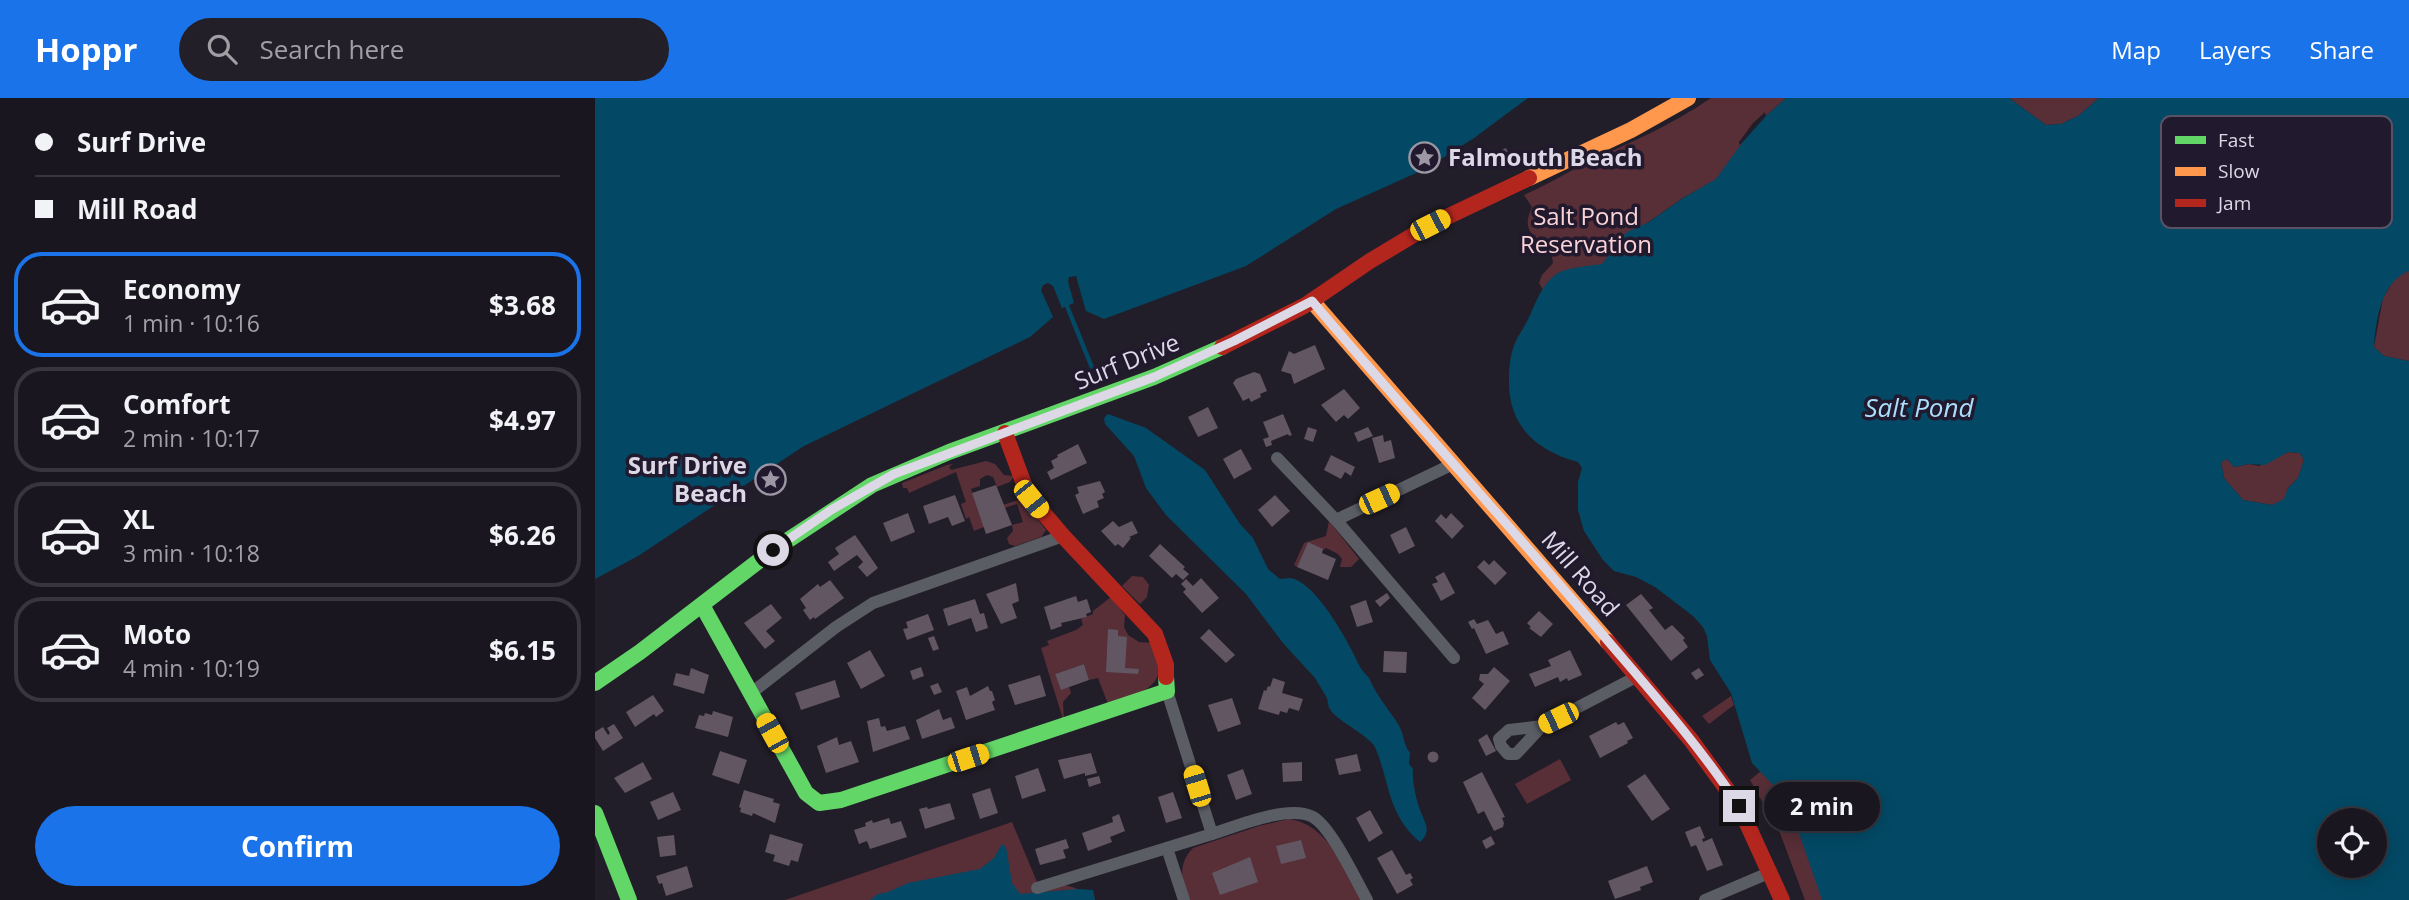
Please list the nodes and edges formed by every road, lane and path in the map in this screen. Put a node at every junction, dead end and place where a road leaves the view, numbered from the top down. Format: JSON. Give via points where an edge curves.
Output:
{"nodes":[{"id":1,"x":1688,"y":98,"type":"edge"},
{"id":2,"x":1312,"y":301,"type":"junction"},
{"id":3,"x":1005,"y":433,"type":"junction"},
{"id":4,"x":1277,"y":458,"type":"dead end"},
{"id":5,"x":1453,"y":464,"type":"junction"},
{"id":6,"x":1336,"y":520,"type":"junction"},
{"id":7,"x":1063,"y":536,"type":"junction"},
{"id":8,"x":702,"y":606,"type":"junction"},
{"id":9,"x":1454,"y":658,"type":"dead end"},
{"id":10,"x":1637,"y":676,"type":"junction"},
{"id":11,"x":595,"y":683,"type":"edge"},
{"id":12,"x":1167,"y":691,"type":"junction"},
{"id":13,"x":750,"y":694,"type":"junction"},
{"id":14,"x":1542,"y":726,"type":"dead end"},
{"id":15,"x":595,"y":813,"type":"edge"},
{"id":16,"x":1212,"y":834,"type":"junction"},
{"id":17,"x":1167,"y":848,"type":"junction"},
{"id":18,"x":1771,"y":872,"type":"junction"},
{"id":19,"x":1037,"y":888,"type":"dead end"},
{"id":20,"x":629,"y":900,"type":"edge"},
{"id":21,"x":1184,"y":900,"type":"edge"},
{"id":22,"x":1367,"y":900,"type":"edge"},
{"id":23,"x":1705,"y":900,"type":"edge"},
{"id":24,"x":1782,"y":900,"type":"edge"}],
"edges":[{"from":1,"to":2,"type":"street","name":"Surf Drive","via":[[1430,225]]},
{"from":2,"to":3,"type":"street","name":"Surf Drive","via":[[1164,373]]},
{"from":2,"to":5,"type":"street","name":"Mill Road"},
{"from":3,"to":7,"type":"street","via":[[1026,491]]},
{"from":3,"to":8,"type":"street","name":"Surf Drive","via":[[917,464],[863,490],[780,544]]},
{"from":4,"to":6,"type":"street"},
{"from":5,"to":6,"type":"street"},
{"from":5,"to":10,"type":"street","name":"Mill Road"},
{"from":6,"to":9,"type":"street"},
{"from":7,"to":12,"type":"street","via":[[1150,626],[1164,654]]},
{"from":7,"to":13,"type":"street","via":[[873,603]]},
{"from":8,"to":11,"type":"street","name":"Surf Drive"},
{"from":8,"to":13,"type":"street"},
{"from":10,"to":14,"type":"street"},
{"from":10,"to":18,"type":"street","name":"Mill Road","via":[[1724,782]]},
{"from":12,"to":13,"type":"street","via":[[823,804],[806,793]]},
{"from":12,"to":16,"type":"street"},
{"from":15,"to":20,"type":"street"},
{"from":16,"to":17,"type":"street"},
{"from":16,"to":22,"type":"street","via":[[1283,813],[1312,816],[1328,832]]},
{"from":17,"to":19,"type":"street"},
{"from":17,"to":21,"type":"street"},
{"from":18,"to":23,"type":"street"},
{"from":18,"to":24,"type":"street","name":"Mill Road"}]}
